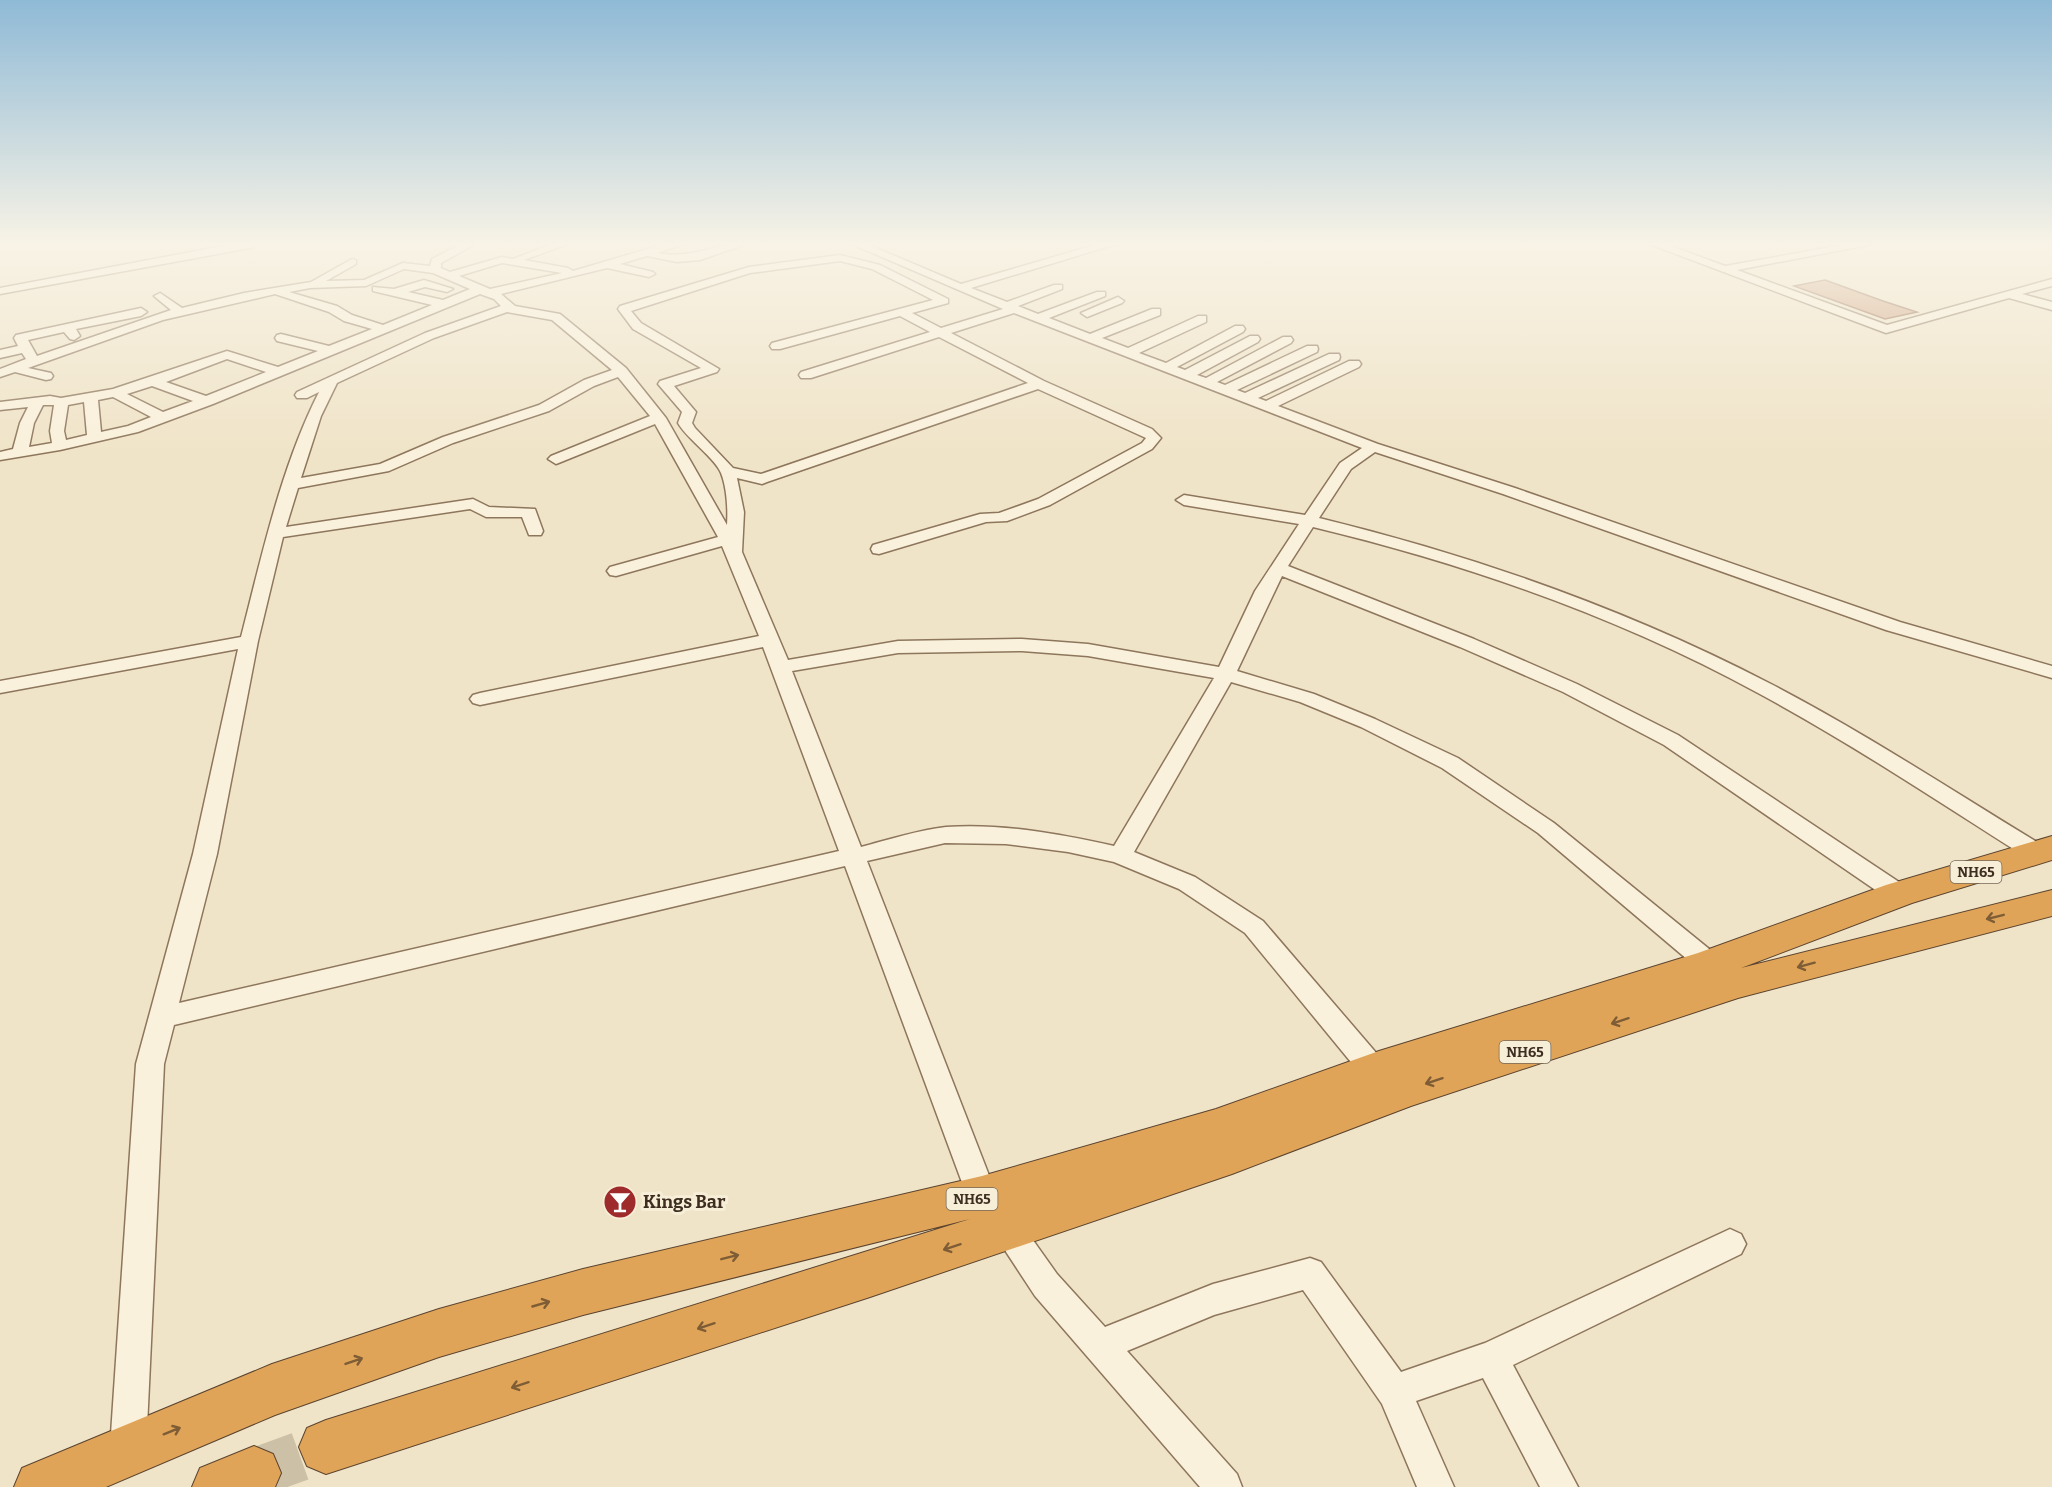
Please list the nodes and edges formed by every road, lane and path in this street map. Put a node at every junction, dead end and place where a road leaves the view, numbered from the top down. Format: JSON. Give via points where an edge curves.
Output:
{"nodes":[{"id":1,"x":137,"y":311,"type":"edge"},
{"id":2,"x":153,"y":311,"type":"edge"},
{"id":3,"x":334,"y":311,"type":"edge"},
{"id":4,"x":426,"y":311,"type":"edge"},
{"id":5,"x":494,"y":311,"type":"edge"},
{"id":6,"x":530,"y":311,"type":"edge"},
{"id":7,"x":626,"y":311,"type":"edge"},
{"id":8,"x":1006,"y":311,"type":"edge"},
{"id":9,"x":1020,"y":311,"type":"edge"},
{"id":10,"x":1055,"y":311,"type":"edge"},
{"id":11,"x":1091,"y":311,"type":"edge"},
{"id":12,"x":1125,"y":311,"type":"edge"},
{"id":13,"x":1837,"y":311,"type":"edge"},
{"id":14,"x":1948,"y":311,"type":"edge"},
{"id":15,"x":901,"y":312,"type":"joint"},
{"id":16,"x":1156,"y":312,"type":"dead end"},
{"id":17,"x":1038,"y":318,"type":"junction"},
{"id":18,"x":1170,"y":319,"type":"dead end"},
{"id":19,"x":1055,"y":325,"type":"junction"},
{"id":20,"x":65,"y":328,"type":"junction"},
{"id":21,"x":1239,"y":328,"type":"dead end"},
{"id":22,"x":384,"y":329,"type":"junction"},
{"id":23,"x":938,"y":332,"type":"junction"},
{"id":24,"x":1074,"y":332,"type":"junction"},
{"id":25,"x":281,"y":338,"type":"dead end"},
{"id":26,"x":1091,"y":339,"type":"junction"},
{"id":27,"x":1254,"y":339,"type":"dead end"},
{"id":28,"x":1188,"y":340,"type":"dead end"},
{"id":29,"x":1287,"y":340,"type":"dead end"},
{"id":30,"x":84,"y":343,"type":"junction"},
{"id":31,"x":776,"y":346,"type":"dead end"},
{"id":32,"x":1109,"y":346,"type":"junction"},
{"id":33,"x":26,"y":348,"type":"junction"},
{"id":34,"x":1312,"y":348,"type":"dead end"},
{"id":35,"x":1168,"y":350,"type":"dead end"},
{"id":36,"x":332,"y":351,"type":"junction"},
{"id":37,"x":1128,"y":353,"type":"junction"},
{"id":38,"x":0,"y":354,"type":"edge"},
{"id":39,"x":1334,"y":357,"type":"dead end"},
{"id":40,"x":1148,"y":360,"type":"junction"},
{"id":41,"x":34,"y":361,"type":"junction"},
{"id":42,"x":1354,"y":364,"type":"dead end"},
{"id":43,"x":14,"y":368,"type":"junction"},
{"id":44,"x":1166,"y":368,"type":"junction"},
{"id":45,"x":621,"y":371,"type":"junction"},
{"id":46,"x":279,"y":372,"type":"junction"},
{"id":47,"x":0,"y":373,"type":"edge"},
{"id":48,"x":806,"y":375,"type":"dead end"},
{"id":49,"x":1186,"y":375,"type":"junction"},
{"id":50,"x":46,"y":376,"type":"dead end"},
{"id":51,"x":150,"y":381,"type":"junction"},
{"id":52,"x":331,"y":381,"type":"junction"},
{"id":53,"x":1206,"y":383,"type":"junction"},
{"id":54,"x":1039,"y":384,"type":"junction"},
{"id":55,"x":1226,"y":390,"type":"junction"},
{"id":56,"x":115,"y":393,"type":"junction"},
{"id":57,"x":302,"y":395,"type":"dead end"},
{"id":58,"x":91,"y":397,"type":"junction"},
{"id":59,"x":1246,"y":398,"type":"junction"},
{"id":60,"x":208,"y":401,"type":"junction"},
{"id":61,"x":37,"y":402,"type":"junction"},
{"id":62,"x":61,"y":402,"type":"junction"},
{"id":63,"x":0,"y":406,"type":"edge"},
{"id":64,"x":1266,"y":406,"type":"junction"},
{"id":65,"x":164,"y":418,"type":"junction"},
{"id":66,"x":659,"y":418,"type":"junction"},
{"id":67,"x":95,"y":438,"type":"junction"},
{"id":68,"x":60,"y":446,"type":"junction"},
{"id":69,"x":1373,"y":447,"type":"junction"},
{"id":70,"x":20,"y":453,"type":"junction"},
{"id":71,"x":0,"y":456,"type":"edge"},
{"id":72,"x":556,"y":459,"type":"dead end"},
{"id":73,"x":728,"y":471,"type":"junction"},
{"id":74,"x":291,"y":485,"type":"junction"},
{"id":75,"x":1184,"y":500,"type":"dead end"},
{"id":76,"x":1307,"y":521,"type":"junction"},
{"id":77,"x":535,"y":531,"type":"dead end"},
{"id":78,"x":276,"y":533,"type":"junction"},
{"id":79,"x":730,"y":546,"type":"junction"},
{"id":80,"x":879,"y":549,"type":"dead end"},
{"id":81,"x":1278,"y":568,"type":"junction"},
{"id":82,"x":616,"y":571,"type":"dead end"},
{"id":83,"x":768,"y":640,"type":"junction"},
{"id":84,"x":249,"y":641,"type":"junction"},
{"id":85,"x":781,"y":667,"type":"junction"},
{"id":86,"x":2052,"y":672,"type":"edge"},
{"id":87,"x":1226,"y":674,"type":"junction"},
{"id":88,"x":0,"y":687,"type":"edge"},
{"id":89,"x":480,"y":699,"type":"dead end"},
{"id":90,"x":2044,"y":851,"type":"edge"},
{"id":91,"x":1120,"y":855,"type":"junction"},
{"id":92,"x":852,"y":856,"type":"junction"},
{"id":93,"x":1899,"y":894,"type":"junction"},
{"id":94,"x":2052,"y":903,"type":"edge"},
{"id":95,"x":1710,"y":964,"type":"junction"},
{"id":96,"x":162,"y":1017,"type":"junction"},
{"id":97,"x":1374,"y":1070,"type":"junction"},
{"id":98,"x":994,"y":1212,"type":"junction"},
{"id":99,"x":1730,"y":1244,"type":"dead end"},
{"id":100,"x":1101,"y":1346,"type":"junction"},
{"id":101,"x":1491,"y":1358,"type":"junction"},
{"id":102,"x":1394,"y":1392,"type":"junction"},
{"id":103,"x":326,"y":1447,"type":"tunnel mouth"},
{"id":104,"x":128,"y":1449,"type":"junction"},
{"id":105,"x":41,"y":1487,"type":"edge"},
{"id":106,"x":1224,"y":1487,"type":"edge"},
{"id":107,"x":1436,"y":1487,"type":"edge"},
{"id":108,"x":1560,"y":1487,"type":"edge"}],
"edges":[{"from":1,"to":20,"type":"street"},
{"from":2,"to":30,"type":"street"},
{"from":3,"to":22,"type":"street"},
{"from":4,"to":22,"type":"street"},
{"from":5,"to":52,"type":"street"},
{"from":6,"to":45,"type":"street","via":[[556,317]]},
{"from":7,"to":73,"type":"street","via":[[637,326],[712,369],[665,384],[689,412],[685,423],[689,430]]},
{"from":8,"to":23,"type":"street"},
{"from":9,"to":17,"type":"street"},
{"from":10,"to":17,"type":"street"},
{"from":11,"to":19,"type":"street"},
{"from":12,"to":24,"type":"street"},
{"from":13,"to":14,"type":"street","via":[[1886,329]]},
{"from":15,"to":23,"type":"street"},
{"from":15,"to":31,"type":"street"},
{"from":16,"to":26,"type":"street"},
{"from":17,"to":19,"type":"street"},
{"from":18,"to":32,"type":"street"},
{"from":19,"to":24,"type":"street"},
{"from":20,"to":30,"type":"street"},
{"from":20,"to":33,"type":"street","via":[[20,338]]},
{"from":21,"to":44,"type":"street"},
{"from":22,"to":36,"type":"street"},
{"from":23,"to":48,"type":"street"},
{"from":23,"to":54,"type":"street"},
{"from":24,"to":26,"type":"street"},
{"from":25,"to":36,"type":"street"},
{"from":26,"to":32,"type":"street"},
{"from":27,"to":49,"type":"street"},
{"from":28,"to":37,"type":"street","via":[[1205,324]]},
{"from":29,"to":53,"type":"street"},
{"from":30,"to":41,"type":"street"},
{"from":32,"to":37,"type":"street"},
{"from":33,"to":38,"type":"street"},
{"from":33,"to":41,"type":"street"},
{"from":34,"to":55,"type":"street"},
{"from":35,"to":40,"type":"street"},
{"from":36,"to":46,"type":"street"},
{"from":37,"to":40,"type":"street"},
{"from":39,"to":59,"type":"street"},
{"from":40,"to":44,"type":"street"},
{"from":41,"to":43,"type":"street"},
{"from":42,"to":64,"type":"street"},
{"from":43,"to":47,"type":"street"},
{"from":43,"to":50,"type":"street"},
{"from":44,"to":49,"type":"street"},
{"from":45,"to":66,"type":"street"},
{"from":45,"to":74,"type":"street","via":[[588,383],[544,408],[448,440],[384,468]]},
{"from":46,"to":51,"type":"street","via":[[227,355]]},
{"from":46,"to":60,"type":"street"},
{"from":49,"to":53,"type":"street"},
{"from":51,"to":56,"type":"street"},
{"from":51,"to":60,"type":"street"},
{"from":52,"to":57,"type":"street"},
{"from":52,"to":74,"type":"street","via":[[314,416]]},
{"from":53,"to":55,"type":"street"},
{"from":54,"to":73,"type":"street","via":[[762,479]]},
{"from":54,"to":80,"type":"street","via":[[1154,438],[1147,446],[1044,502],[1001,518],[986,517]]},
{"from":55,"to":59,"type":"street"},
{"from":56,"to":58,"type":"street"},
{"from":56,"to":65,"type":"street"},
{"from":58,"to":62,"type":"street"},
{"from":58,"to":67,"type":"street"},
{"from":59,"to":64,"type":"street"},
{"from":60,"to":65,"type":"street"},
{"from":61,"to":62,"type":"street"},
{"from":61,"to":63,"type":"street"},
{"from":61,"to":70,"type":"street"},
{"from":62,"to":68,"type":"street","via":[[57,431]]},
{"from":64,"to":69,"type":"street"},
{"from":65,"to":67,"type":"street"},
{"from":66,"to":72,"type":"street"},
{"from":66,"to":79,"type":"street"},
{"from":67,"to":68,"type":"street"},
{"from":68,"to":70,"type":"street"},
{"from":69,"to":76,"type":"street","via":[[1345,466]]},
{"from":69,"to":86,"type":"street","via":[[1893,626]]},
{"from":70,"to":71,"type":"street"},
{"from":73,"to":79,"type":"street","via":[[736,512]]},
{"from":74,"to":78,"type":"street"},
{"from":75,"to":76,"type":"street"},
{"from":76,"to":81,"type":"street"},
{"from":76,"to":90,"type":"street","via":[[1446,558],[1561,597],[1695,654],[1846,735]]},
{"from":77,"to":78,"type":"street","via":[[529,512],[486,512],[473,504]]},
{"from":78,"to":84,"type":"street"},
{"from":79,"to":82,"type":"street"},
{"from":79,"to":83,"type":"street"},
{"from":81,"to":87,"type":"street"},
{"from":81,"to":93,"type":"street","via":[[1488,652],[1570,688],[1671,740]]},
{"from":83,"to":85,"type":"street"},
{"from":83,"to":89,"type":"street"},
{"from":84,"to":88,"type":"street"},
{"from":84,"to":96,"type":"street","via":[[205,854]]},
{"from":85,"to":87,"type":"street","via":[[898,647],[1022,645],[1088,650]]},
{"from":85,"to":92,"type":"street"},
{"from":87,"to":91,"type":"street"},
{"from":87,"to":95,"type":"street","via":[[1317,702],[1450,763],[1546,828]]},
{"from":90,"to":93,"type":"highway","number":"NH65"},
{"from":91,"to":92,"type":"street","via":[[1006,836],[945,835]]},
{"from":91,"to":97,"type":"street","via":[[1187,883],[1254,927]]},
{"from":92,"to":96,"type":"street"},
{"from":92,"to":98,"type":"street"},
{"from":93,"to":95,"type":"highway","number":"NH65"},
{"from":94,"to":98,"type":"highway","number":"NH65","one_way":true,"via":[[1735,984],[1400,1092],[1232,1155]]},
{"from":95,"to":97,"type":"highway","number":"NH65"},
{"from":96,"to":104,"type":"street","via":[[150,1064]]},
{"from":97,"to":98,"type":"highway","number":"NH65"},
{"from":98,"to":100,"type":"street","via":[[1046,1285]]},
{"from":98,"to":103,"type":"highway","number":"NH65","one_way":true},
{"from":104,"to":98,"type":"highway","number":"NH65","one_way":true,"via":[[272,1390],[439,1333],[583,1292]]},
{"from":99,"to":101,"type":"street"},
{"from":100,"to":102,"type":"street","via":[[1214,1300],[1310,1273]]},
{"from":100,"to":106,"type":"street"},
{"from":101,"to":102,"type":"street"},
{"from":101,"to":108,"type":"street"},
{"from":102,"to":107,"type":"street"},
{"from":104,"to":105,"type":"highway","number":"NH65"}]}
